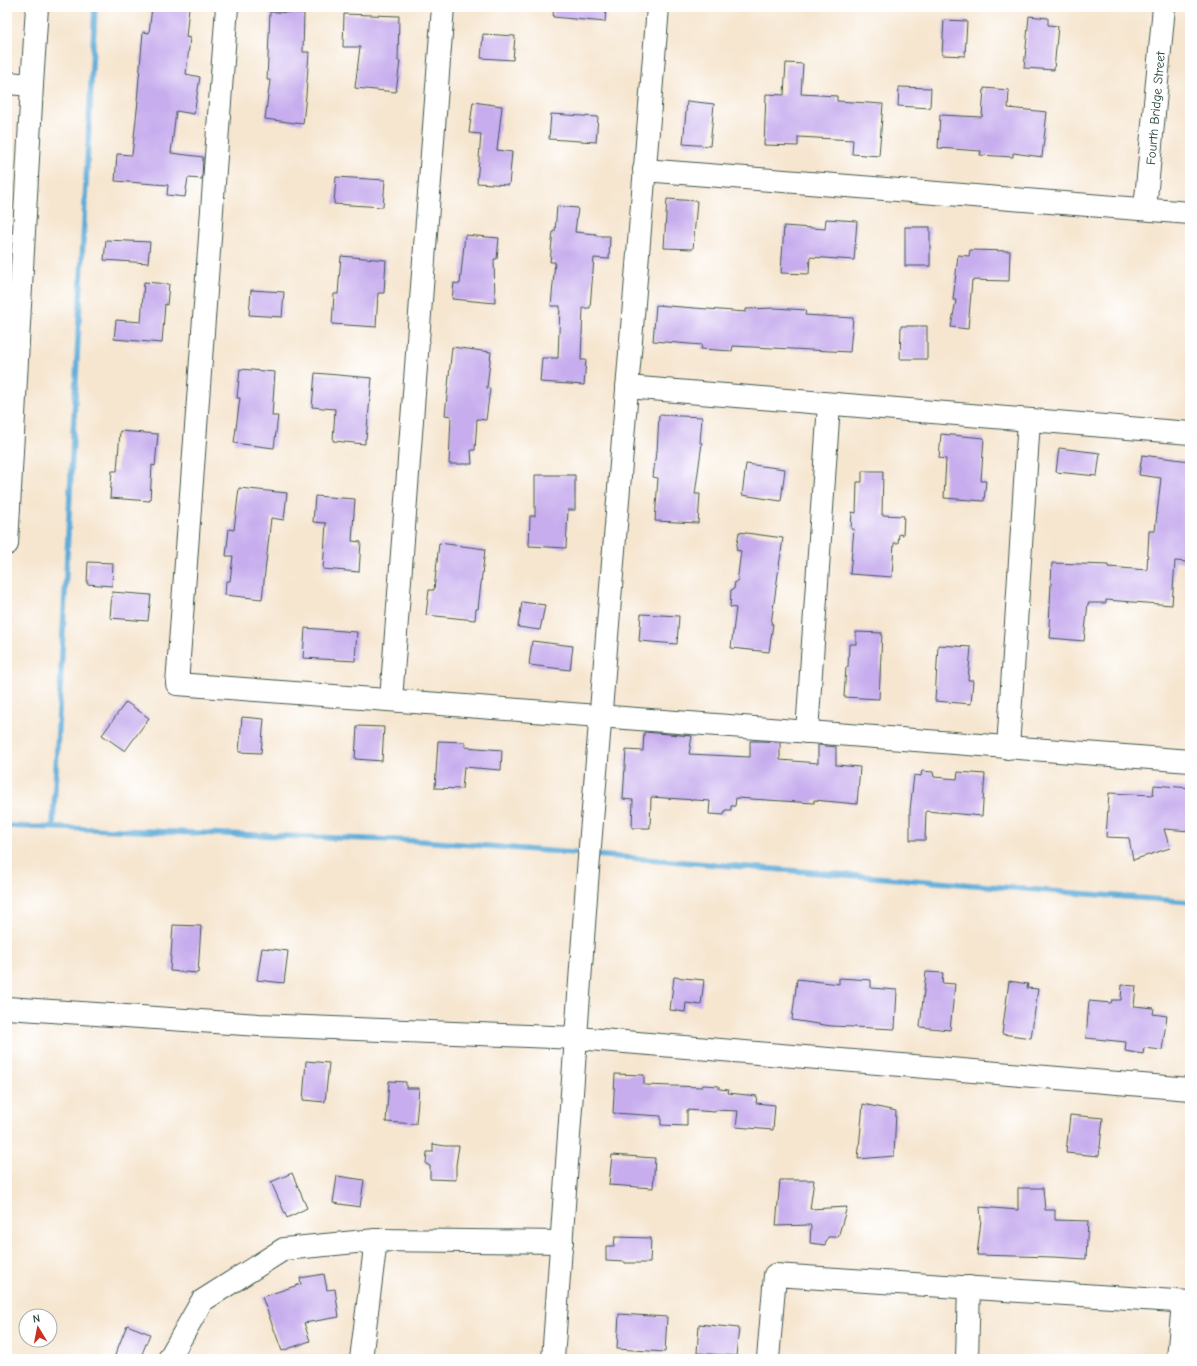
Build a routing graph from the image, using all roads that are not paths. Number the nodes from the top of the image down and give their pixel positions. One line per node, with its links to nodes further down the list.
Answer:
1 (37, 7): 7 (street)
2 (227, 7): 16 (street)
3 (443, 7): 16 (street)
4 (658, 7): 8 (street)
5 (1164, 7): 9 (street, Fourth Bridge Street)
6 (7, 83): 7 (street)
7 (32, 86): 15 (street)
8 (644, 170): 9 (street); 11 (street)
9 (1145, 209): 10 (street)
10 (1190, 213)
11 (627, 388): 12 (street); 17 (street)
12 (829, 404): 13 (street); 18 (street)
13 (1029, 420): 14 (street); 19 (street)
14 (1190, 433)
15 (7, 544)
16 (391, 700): 17 (street)
17 (601, 716): 18 (street); 22 (street)
18 (807, 732): 19 (street)
19 (1008, 748): 20 (street)
20 (1190, 761)
21 (7, 1008): 22 (street)
22 (577, 1038): 23 (street); 25 (street)
23 (1190, 1090)
24 (376, 1240): 25 (street); 28 (street); 29 (street)
25 (562, 1242): 30 (street)
26 (969, 1287): 27 (street); 31 (street); 32 (street)
27 (1186, 1302): 33 (street)
28 (169, 1359)
29 (361, 1359)
30 (553, 1359)
31 (768, 1359)
32 (967, 1359)
33 (1178, 1359)

